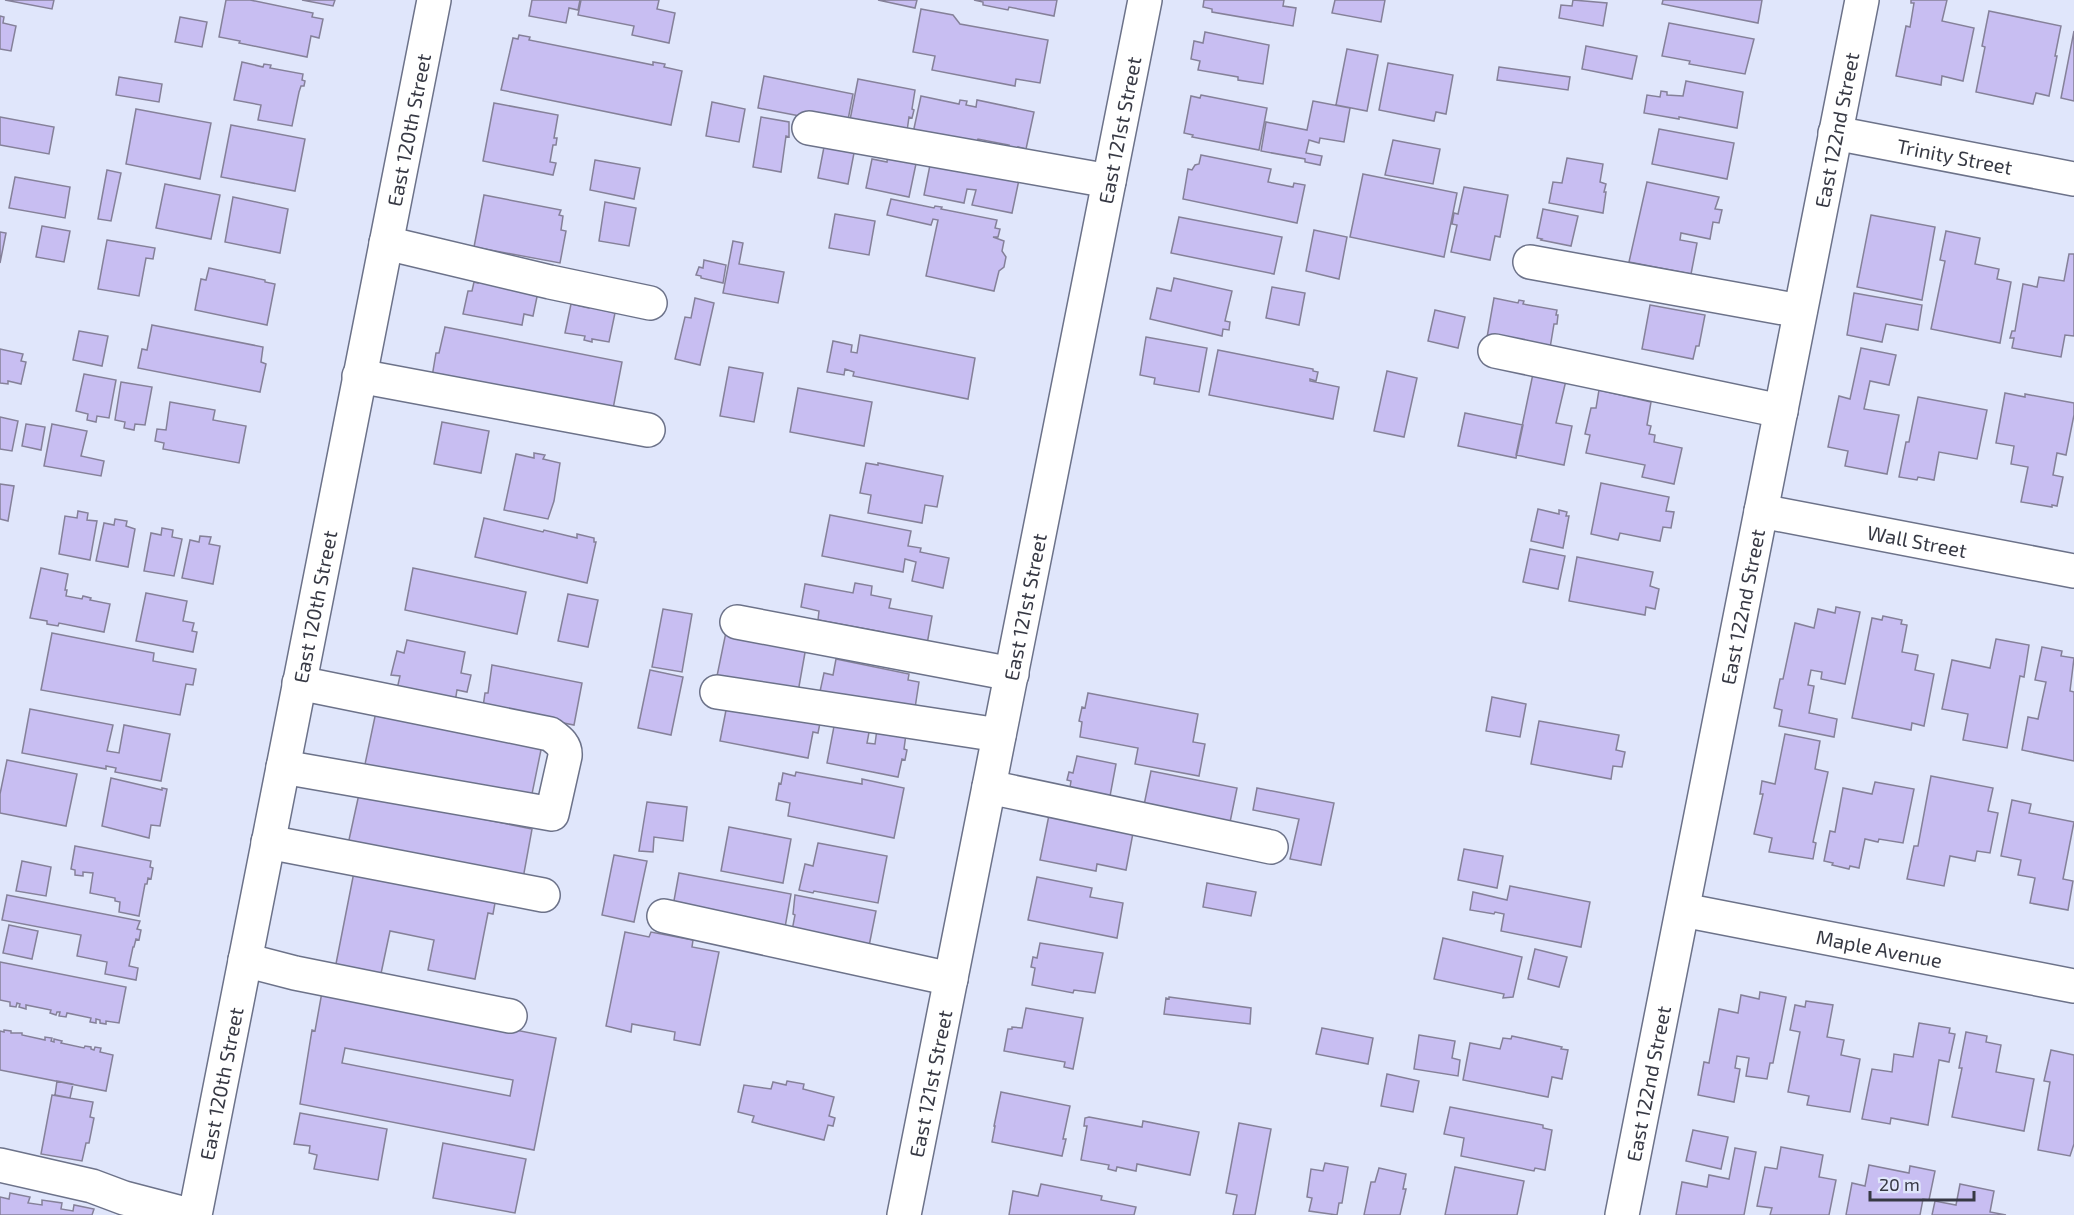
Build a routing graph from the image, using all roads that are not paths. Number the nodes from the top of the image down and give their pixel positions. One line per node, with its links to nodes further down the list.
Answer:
1 (434, 0): 8 (street, East 120th Street)
2 (1145, 0): 7 (street, East 121st Street)
3 (1862, 0): 5 (street, East 122nd Street)
4 (809, 128): 7 (street)
5 (1836, 133): 6 (street, Trinity Street); 11 (street, East 122nd Street)
6 (2074, 180)
7 (1109, 181): 19 (street, East 121st Street)
8 (386, 243): 10 (street); 13 (street, East 120th Street)
9 (1530, 262): 11 (street)
10 (650, 303)
11 (1800, 310): 14 (street, East 122nd Street)
12 (1495, 351): 14 (street)
13 (360, 376): 15 (street); 20 (street, East 120th Street)
14 (1781, 411): 16 (street, East 122nd Street)
15 (648, 430)
16 (1761, 511): 17 (street, Wall Street); 28 (street, East 122nd Street)
17 (2074, 572)
18 (737, 622): 19 (street)
19 (1012, 674): 22 (street, East 121st Street)
20 (299, 683): 23 (street, East 120th Street); 23 (street)
21 (717, 692): 22 (street)
22 (999, 735): 24 (street, East 121st Street)
23 (283, 767): 25 (street, East 120th Street)
24 (989, 787): 26 (street); 31 (street, East 121st Street)
25 (268, 842): 27 (street); 30 (street, East 120th Street)
26 (1271, 847)
27 (543, 895)
28 (1683, 910): 32 (street, Maple Avenue); 38 (street, East 122nd Street)
29 (664, 916): 31 (street)
30 (245, 960): 33 (street); 36 (street, East 120th Street)
31 (951, 979): 37 (street, East 121st Street)
32 (2074, 986)
33 (510, 1016)
34 (0, 1165): 35 (street)
35 (189, 1215)
36 (195, 1215)
37 (904, 1215)
38 (1623, 1215)

